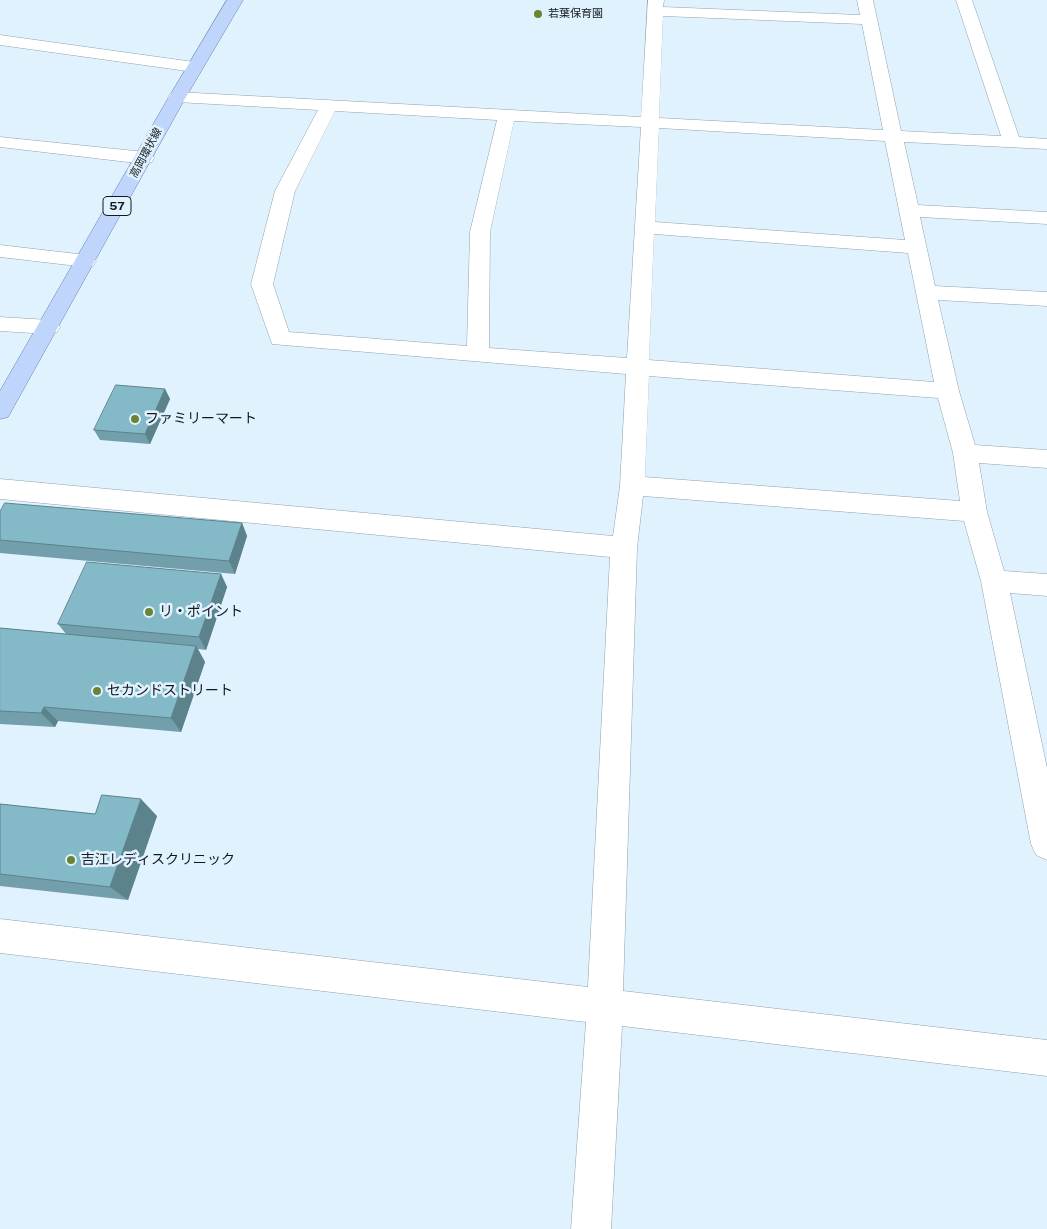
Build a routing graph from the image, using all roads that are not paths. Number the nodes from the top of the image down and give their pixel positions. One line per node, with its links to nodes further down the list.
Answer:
1 (235, 0): 6 (main road, 高岡環状線 / 57)
2 (964, 0): 13 (street)
3 (656, 5): 4 (street); 10 (street)
4 (867, 10): 11 (street)
5 (0, 40): 6 (street)
6 (194, 67): 7 (main road, 高岡環状線 / 57)
7 (177, 97): 8 (street); 15 (main road, 高岡環状線 / 57)
8 (329, 105): 9 (street); 26 (street)
9 (507, 114): 10 (street); 26 (street)
10 (650, 122): 11 (street); 18 (street)
11 (894, 136): 13 (street); 16 (street)
12 (0, 142): 15 (street)
13 (1012, 142): 14 (street)
14 (1047, 144)
15 (144, 158): 21 (main road, 高岡環状線 / 57)
16 (908, 210): 17 (street); 19 (street)
17 (1047, 218)
18 (645, 228): 19 (street); 27 (street)
19 (917, 247): 22 (street)
20 (0, 251): 21 (street)
21 (86, 261): 25 (main road, 高岡環状線 / 57)
22 (926, 292): 23 (street); 28 (street)
23 (1047, 299)
24 (0, 324): 25 (street)
25 (49, 327): 29 (main road, 高岡環状線 / 57)
26 (478, 354): 27 (street)
27 (637, 367): 28 (street); 32 (street)
28 (947, 391): 30 (street)
29 (0, 411)
30 (965, 453): 31 (street); 34 (street)
31 (1047, 459)
32 (632, 486): 34 (street); 35 (street)
33 (0, 489): 35 (street)
34 (974, 512): 36 (street)
35 (624, 548): 41 (street)
36 (994, 581): 37 (street); 38 (street)
37 (1047, 585)
38 (1036, 740): 39 (street)
39 (1047, 844)
40 (0, 936): 41 (street)
41 (605, 1006): 42 (street); 43 (street)
42 (1047, 1058)
43 (591, 1229)

